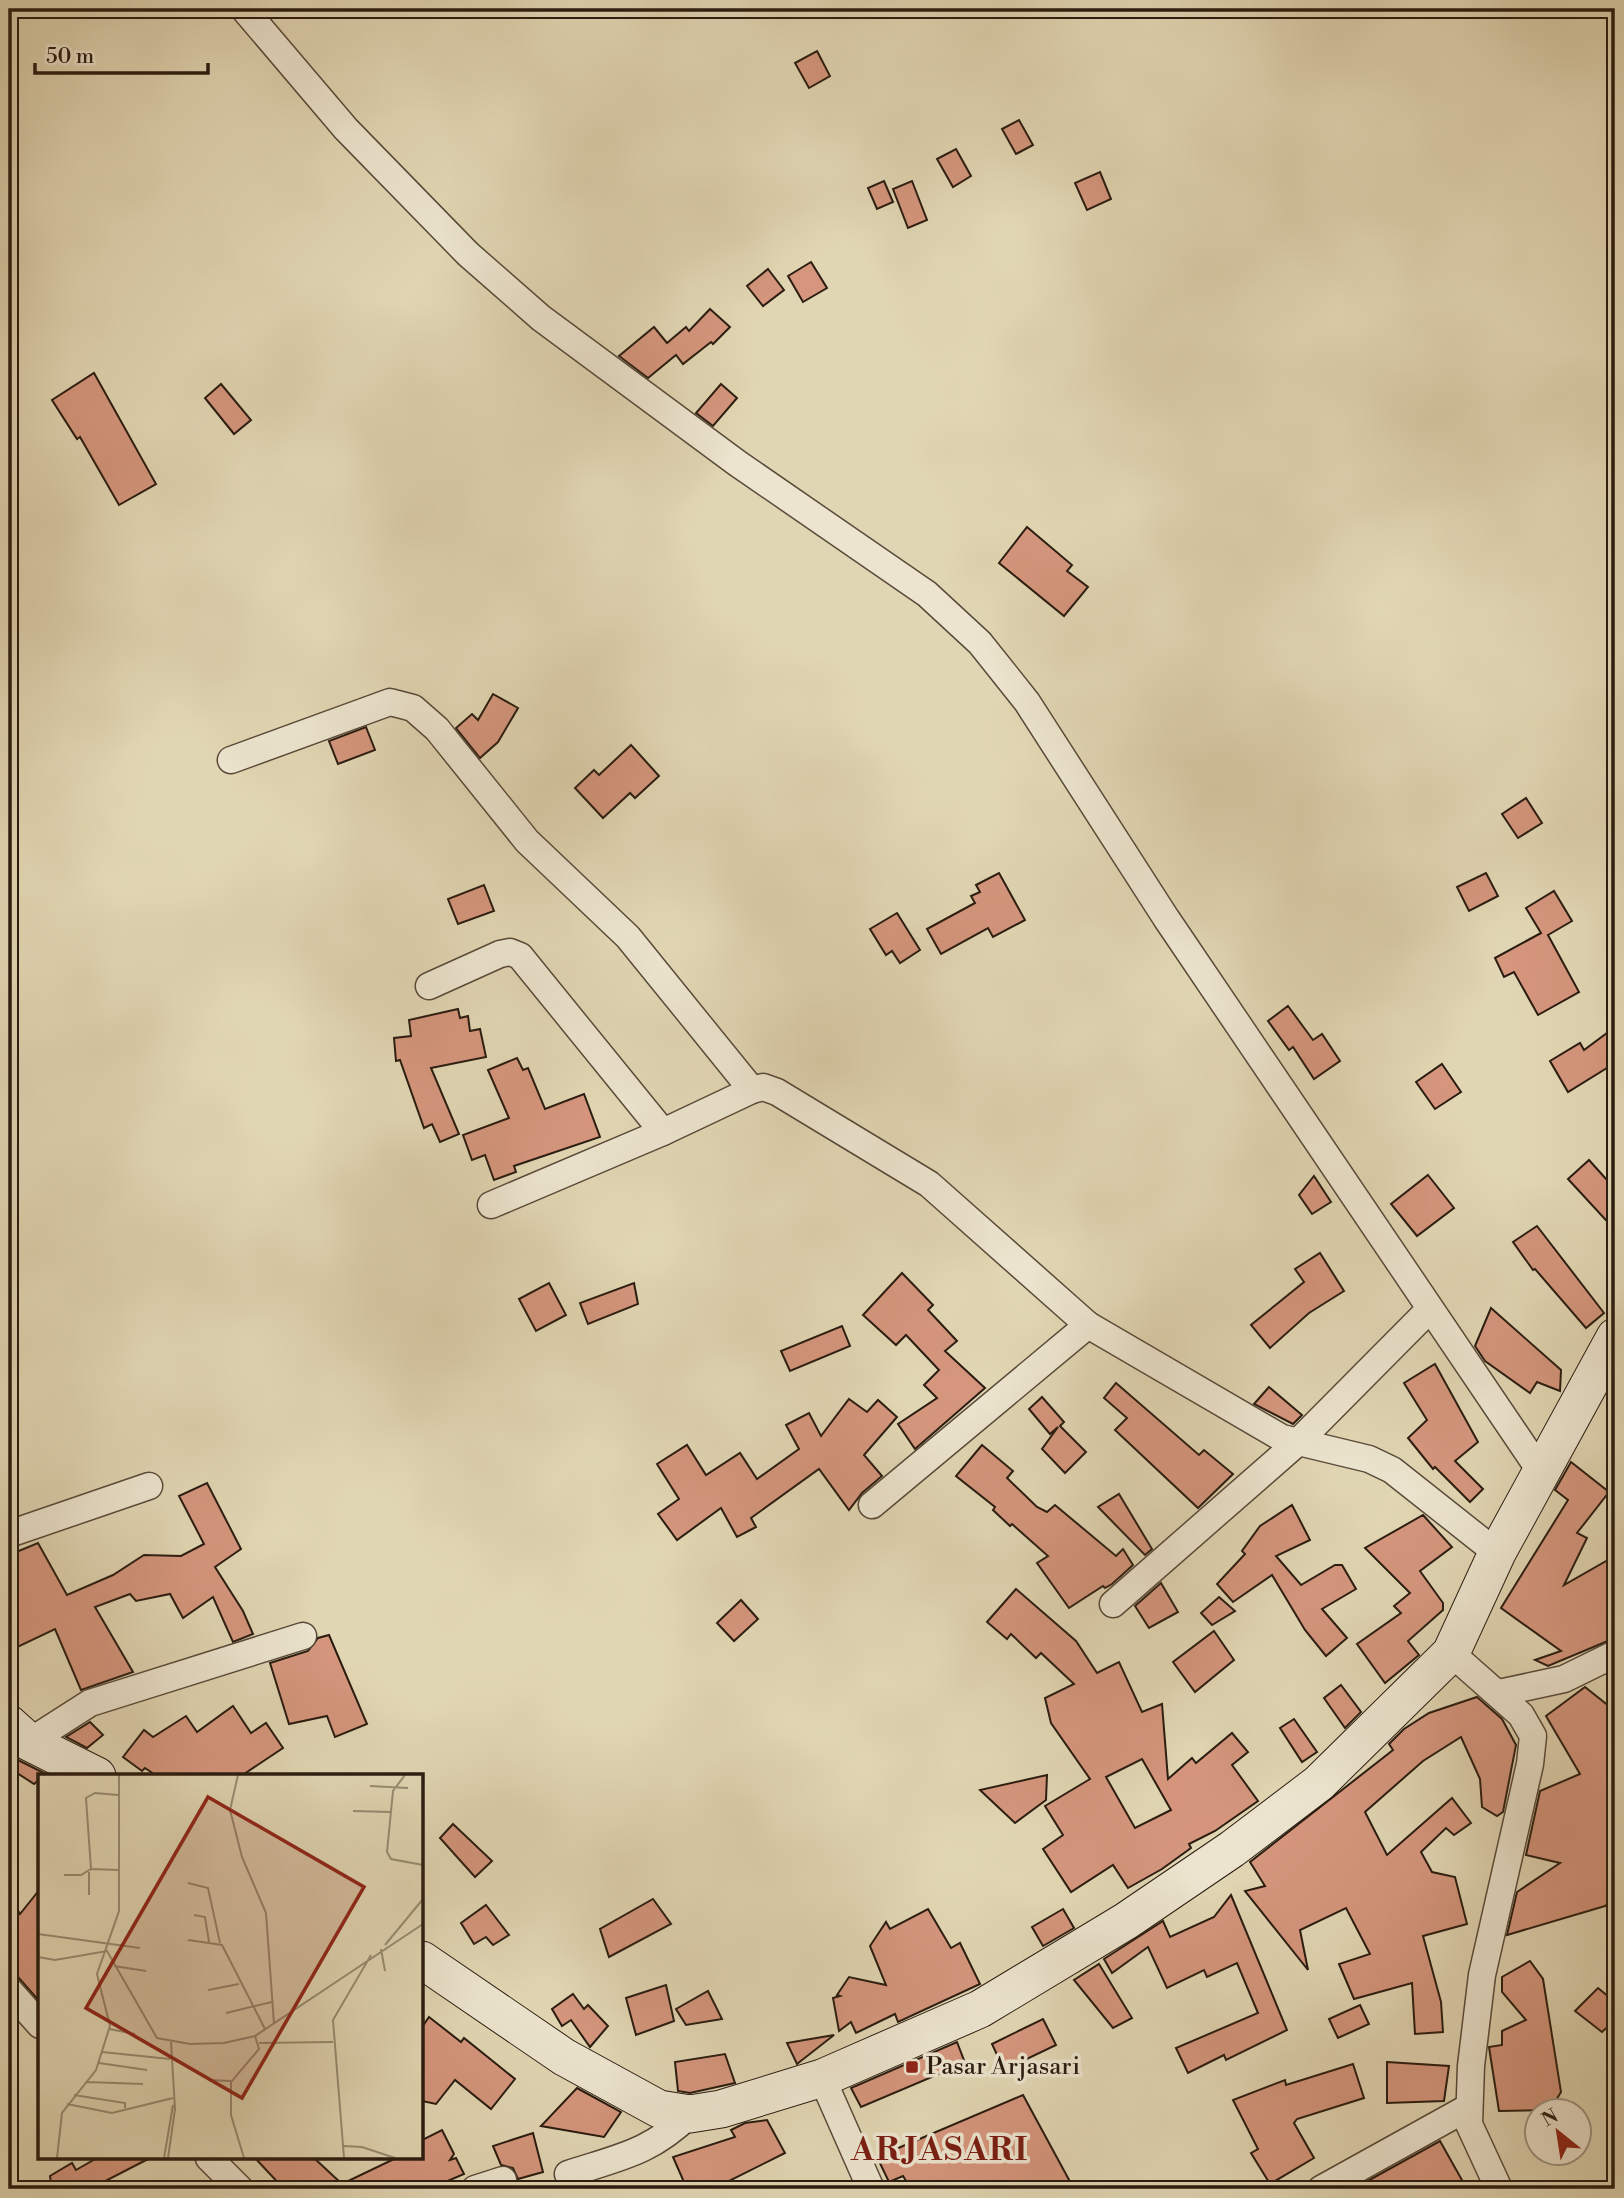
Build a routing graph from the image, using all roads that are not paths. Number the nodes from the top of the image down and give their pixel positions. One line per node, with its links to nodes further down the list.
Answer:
1 (244, 9): 7 (street)
2 (231, 760): 4 (street)
3 (429, 986): 5 (street)
4 (752, 1090): 5 (street); 8 (street)
5 (663, 1132): 6 (street)
6 (491, 1205)
7 (1429, 1310): 10 (street); 11 (street)
8 (1088, 1325): 10 (street); 13 (street)
9 (1615, 1337): 11 (street)
10 (1297, 1443): 15 (street); 16 (street)
11 (1541, 1472): 15 (street)
12 (149, 1486): 14 (street)
13 (872, 1505)
14 (9, 1534)
15 (1497, 1553): 18 (street)
16 (1113, 1604)
17 (303, 1636): 21 (street)
18 (1451, 1653): 20 (street); 26 (street)
19 (1615, 1654): 20 (street)
20 (1499, 1693): 27 (street)
21 (19, 1733): 22 (street)
22 (93, 1774)
23 (424, 1962): 28 (street)
24 (9, 1990): 25 (street)
25 (38, 2023)
26 (822, 2078): 28 (street); 34 (street)
27 (1469, 2107): 35 (street); 36 (street)
28 (690, 2114): 30 (street)
29 (211, 2160): 32 (street)
30 (568, 2174)
31 (503, 2180): 33 (street)
32 (240, 2189)
33 (475, 2189)
34 (871, 2189)
35 (1321, 2189)
36 (1499, 2189)

